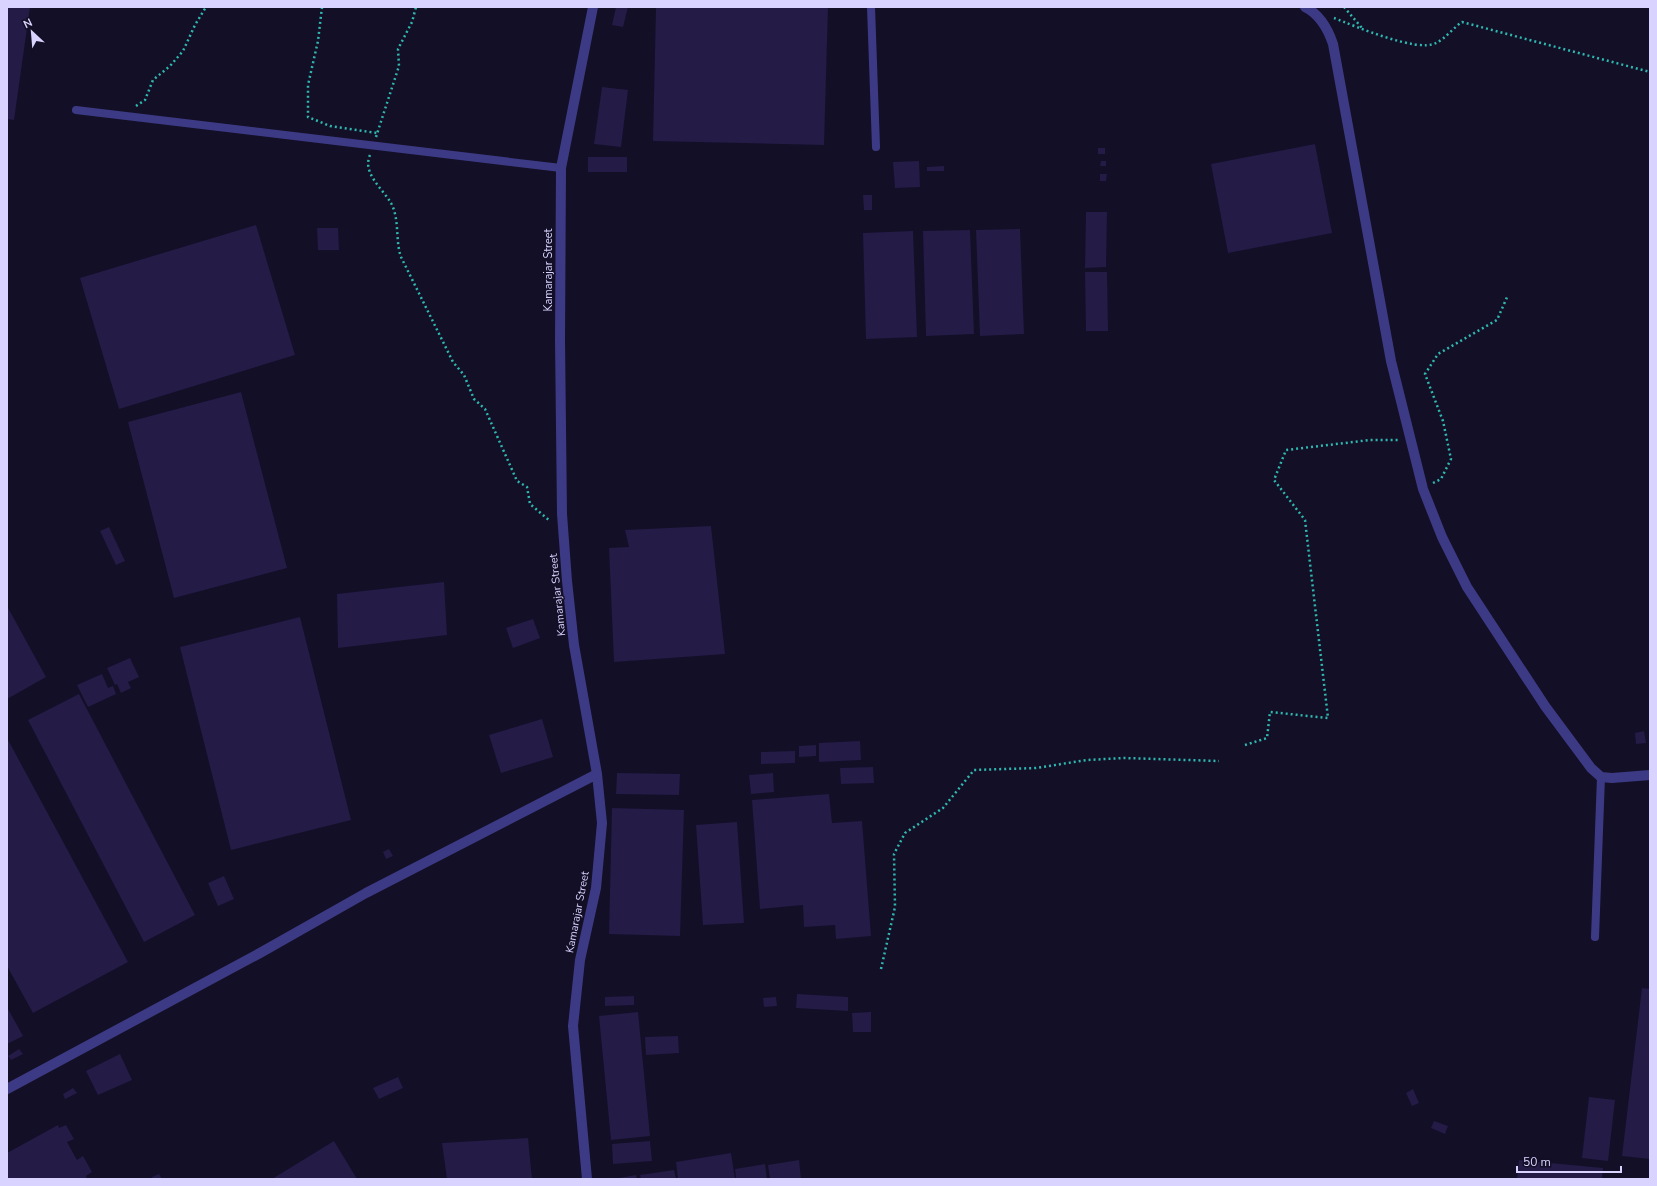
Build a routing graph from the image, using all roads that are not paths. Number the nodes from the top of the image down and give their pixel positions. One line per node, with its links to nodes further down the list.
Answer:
1 (594, 7): 6 (street, Kamarajar Street)
2 (870, 7): 5 (lane)
3 (1309, 9): 9 (street)
4 (76, 110): 6 (lane)
5 (876, 147)
6 (561, 168): 7 (street, Kamarajar Street)
7 (597, 774): 11 (street); 12 (street, Kamarajar Street)
8 (1650, 775): 9 (street)
9 (1601, 777): 10 (lane)
10 (1595, 937)
11 (7, 1089)
12 (587, 1179)

